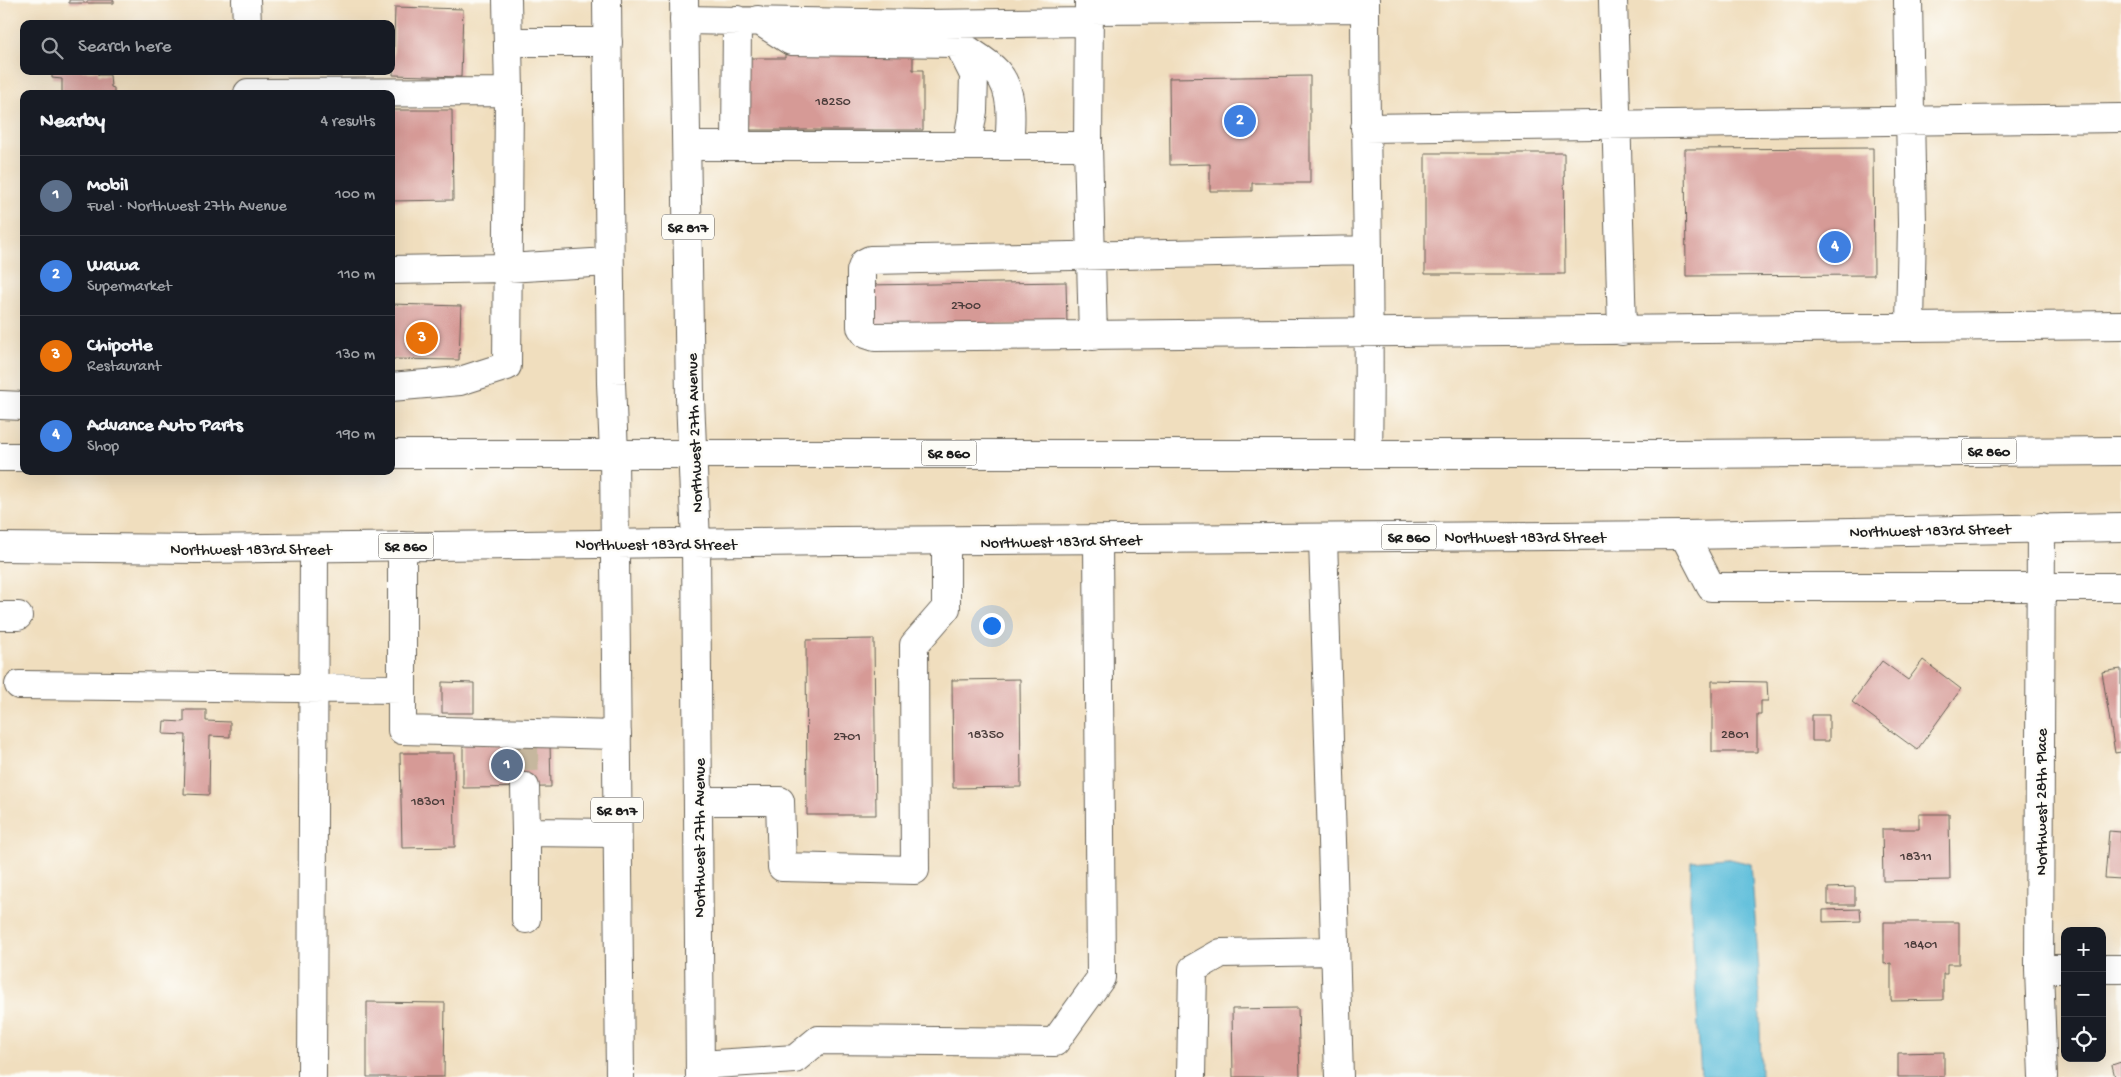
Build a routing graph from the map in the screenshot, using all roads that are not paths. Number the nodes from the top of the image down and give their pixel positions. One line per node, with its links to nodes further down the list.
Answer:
1 (246, 0): 9 (main road)
2 (507, 0): 11 (main road)
3 (607, 0): 12 (main road, SR 817)
4 (1613, 0): 20 (main road)
5 (1908, 0): 19 (main road)
6 (1365, 4): 8 (main road); 21 (main road)
7 (684, 10): 10 (main road); 22 (main road, Northwest 27th Avenue / SR 817)
8 (1089, 11): 10 (main road); 26 (main road)
9 (247, 20)
10 (747, 20): 13 (main road); 23 (main road)
11 (508, 42): 12 (main road); 16 (main road)
12 (608, 42): 29 (main road, SR 817)
13 (958, 43): 24 (main road); 25 (main road)
14 (248, 75): 15 (main road)
15 (248, 90)
16 (509, 92): 17 (main road); 30 (main road)
17 (395, 93)
18 (2121, 118): 19 (main road)
19 (1910, 119): 20 (main road); 33 (main road)
20 (1616, 124): 21 (main road); 34 (main road)
21 (1365, 128): 27 (main road)
22 (687, 146): 23 (main road); 42 (main road, Northwest 27th Avenue / SR 817)
23 (736, 146): 24 (main road)
24 (967, 146): 25 (main road)
25 (1009, 146): 26 (main road)
26 (1088, 146): 28 (main road)
27 (1368, 250): 28 (main road); 35 (main road)
28 (1091, 256): 36 (main road); 36 (main road)
29 (609, 262): 30 (main road); 41 (main road, SR 817)
30 (507, 268): 31 (main road); 37 (main road)
31 (395, 270)
32 (2121, 324): 33 (main road)
33 (1910, 326): 34 (main road)
34 (1622, 331): 35 (main road)
35 (1370, 334): 36 (main road); 44 (main road)
36 (1093, 336)
37 (395, 387)
38 (0, 405): 39 (main road)
39 (20, 406)
40 (2121, 451): 44 (main road, SR 860)
41 (614, 453): 42 (main road, SR 860); 43 (main road, SR 860); 53 (main road, SR 817)
42 (693, 453): 44 (main road, SR 860); 54 (main road, Northwest 27th Avenue / SR 817)
43 (395, 454)
44 (1368, 454)
45 (0, 457): 46 (main road)
46 (20, 457)
47 (2041, 527): 48 (main road, Northwest 183rd Street / SR 860); 49 (main road, Northwest 183rd Street / SR 860); 59 (main road, Northwest 28th Place)
48 (2121, 527)
49 (1684, 535): 50 (main road, Northwest 183rd Street / SR 860); 59 (main road)
50 (1323, 538): 51 (main road, Northwest 183rd Street / SR 860); 69 (main road)
51 (1098, 540): 52 (main road, Northwest 183rd Street / SR 860); 73 (main road)
52 (946, 541): 54 (main road, Northwest 183rd Street / SR 860); 65 (main road)
53 (615, 543): 54 (main road, Northwest 183rd Street / SR 860); 55 (main road, Northwest 183rd Street / SR 860); 63 (main road, SR 817)
54 (696, 543): 65 (main road, Northwest 27th Avenue / SR 817)
55 (402, 546): 57 (main road, Northwest 183rd Street / SR 860); 62 (main road)
56 (0, 548): 57 (main road, Northwest 183rd Street / SR 860)
57 (314, 548): 61 (main road)
58 (2121, 587): 59 (main road)
59 (2041, 588): 72 (main road, Northwest 28th Place)
60 (19, 685): 61 (main road)
61 (314, 688): 62 (main road); 74 (main road)
62 (402, 689): 63 (main road)
63 (617, 735): 67 (main road, SR 817)
64 (525, 787): 66 (main road)
65 (698, 801): 73 (main road, Northwest 27th Avenue / SR 817)
66 (526, 832): 67 (main road); 68 (main road)
67 (617, 833): 75 (main road, SR 817)
68 (526, 919)
69 (1335, 952): 76 (main road); 77 (main road)
70 (2106, 969): 71 (main road)
71 (2121, 969)
72 (2052, 970): 78 (main road, Northwest 28th Place)
73 (700, 1071)
74 (312, 1077)
75 (620, 1077)
76 (1191, 1077)
77 (1338, 1077)
78 (2043, 1077)

